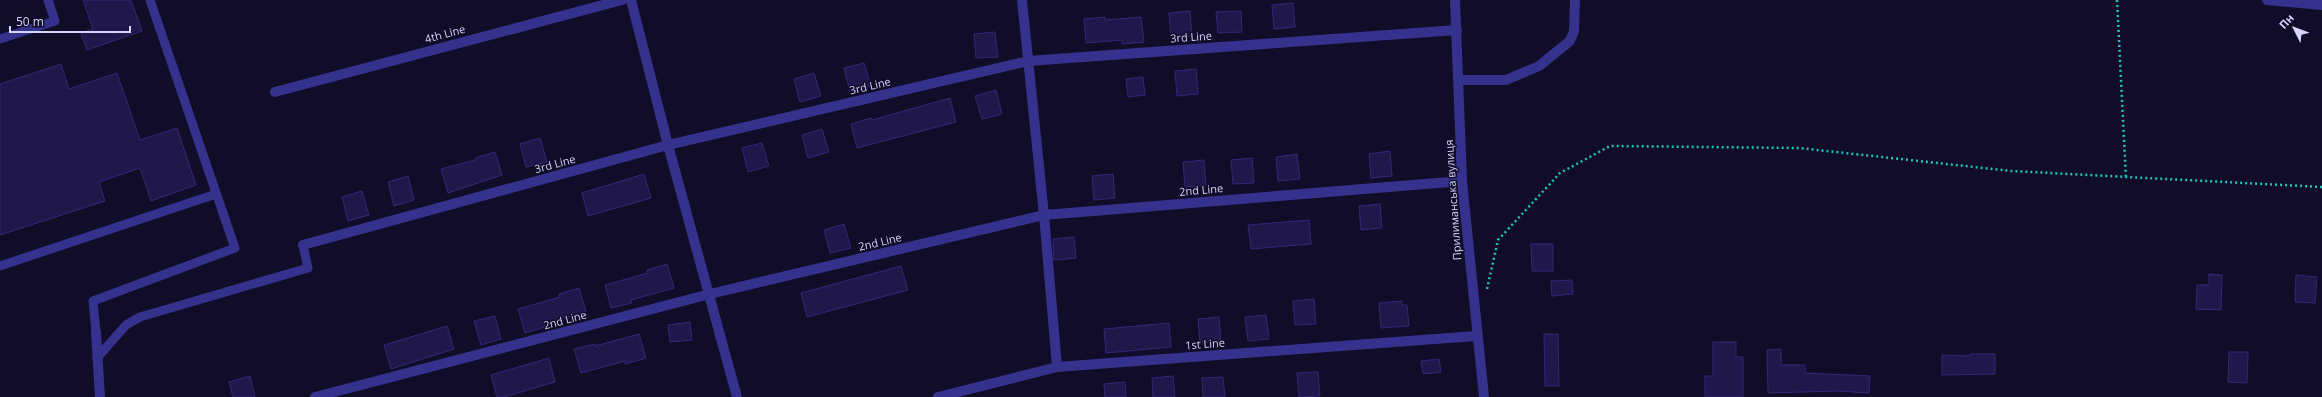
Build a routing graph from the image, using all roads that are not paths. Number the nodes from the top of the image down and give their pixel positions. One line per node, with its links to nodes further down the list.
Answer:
1 (48, 0): 11 (lane)
2 (150, 0): 17 (lane)
3 (622, 0): 14 (street, 4th Line)
4 (632, 0): 15 (street)
5 (1022, 0): 12 (street)
6 (1455, 0): 10 (street, Прилиманська вулиця)
7 (1575, 0): 13 (street)
8 (2267, 0): 9 (street)
9 (2322, 5)
10 (1457, 30): 12 (street, 3rd Line); 13 (street, Прилиманська вулиця)
11 (0, 40)
12 (1028, 61): 15 (street, 3rd Line); 18 (street)
13 (1458, 80): 16 (street, Прилиманська вулиця)
14 (275, 92)
15 (668, 145): 19 (street, 3rd Line); 21 (street)
16 (1462, 181): 18 (street, 2nd Line); 23 (street, Прилиманська вулиця)
17 (216, 194): 20 (lane); 22 (lane)
18 (1044, 215): 21 (street, 2nd Line); 25 (street)
19 (303, 245): 24 (lane)
20 (0, 266)
21 (710, 294): 27 (street, 2nd Line); 28 (street)
22 (96, 332): 24 (street)
23 (1476, 336): 25 (street, 1st Line); 30 (street, Прилиманська вулиця)
24 (97, 358): 26 (street)
25 (1057, 367): 29 (street, 1st Line)
26 (100, 397)
27 (315, 397)
28 (737, 397)
29 (938, 397)
30 (1484, 397)

